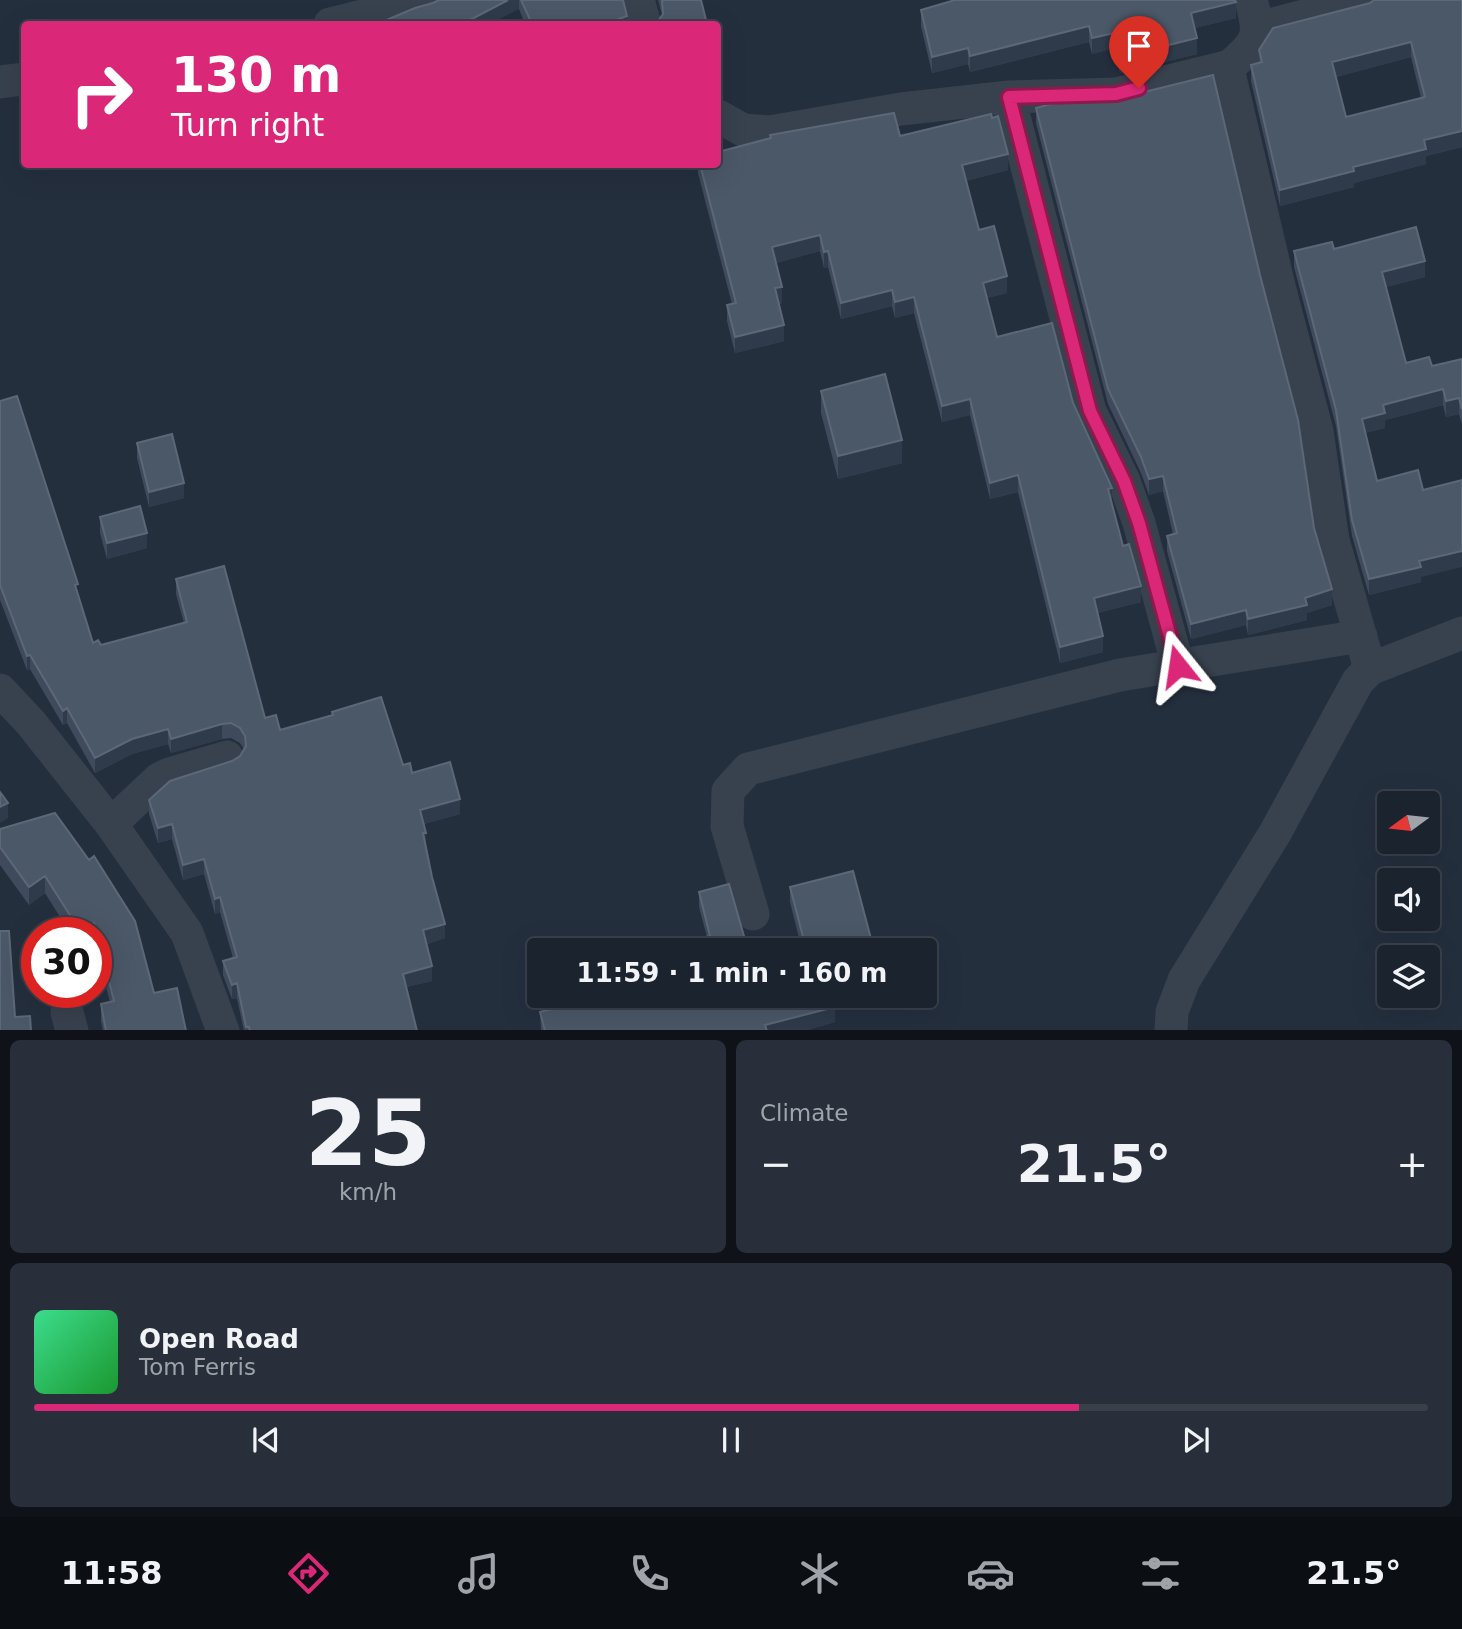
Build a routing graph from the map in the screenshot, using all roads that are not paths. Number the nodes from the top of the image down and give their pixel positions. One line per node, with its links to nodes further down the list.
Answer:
1 (428, 0): 5 (street)
2 (638, 0): 6 (street)
3 (1365, 0): 4 (street)
4 (1255, 14): 7 (street)
5 (342, 21)
6 (644, 21)
7 (1230, 66): 10 (street); 13 (street)
8 (21, 79): 9 (street)
9 (0, 82)
10 (1009, 97): 11 (street); 14 (street)
11 (721, 118)
12 (1462, 633): 15 (street)
13 (1361, 636): 14 (street); 15 (street)
14 (1178, 666): 19 (street)
15 (1370, 669): 21 (street)
16 (0, 690): 18 (street)
17 (227, 757): 18 (street)
18 (110, 824): 20 (street)
19 (753, 914)
20 (223, 1030)
21 (1171, 1030)

